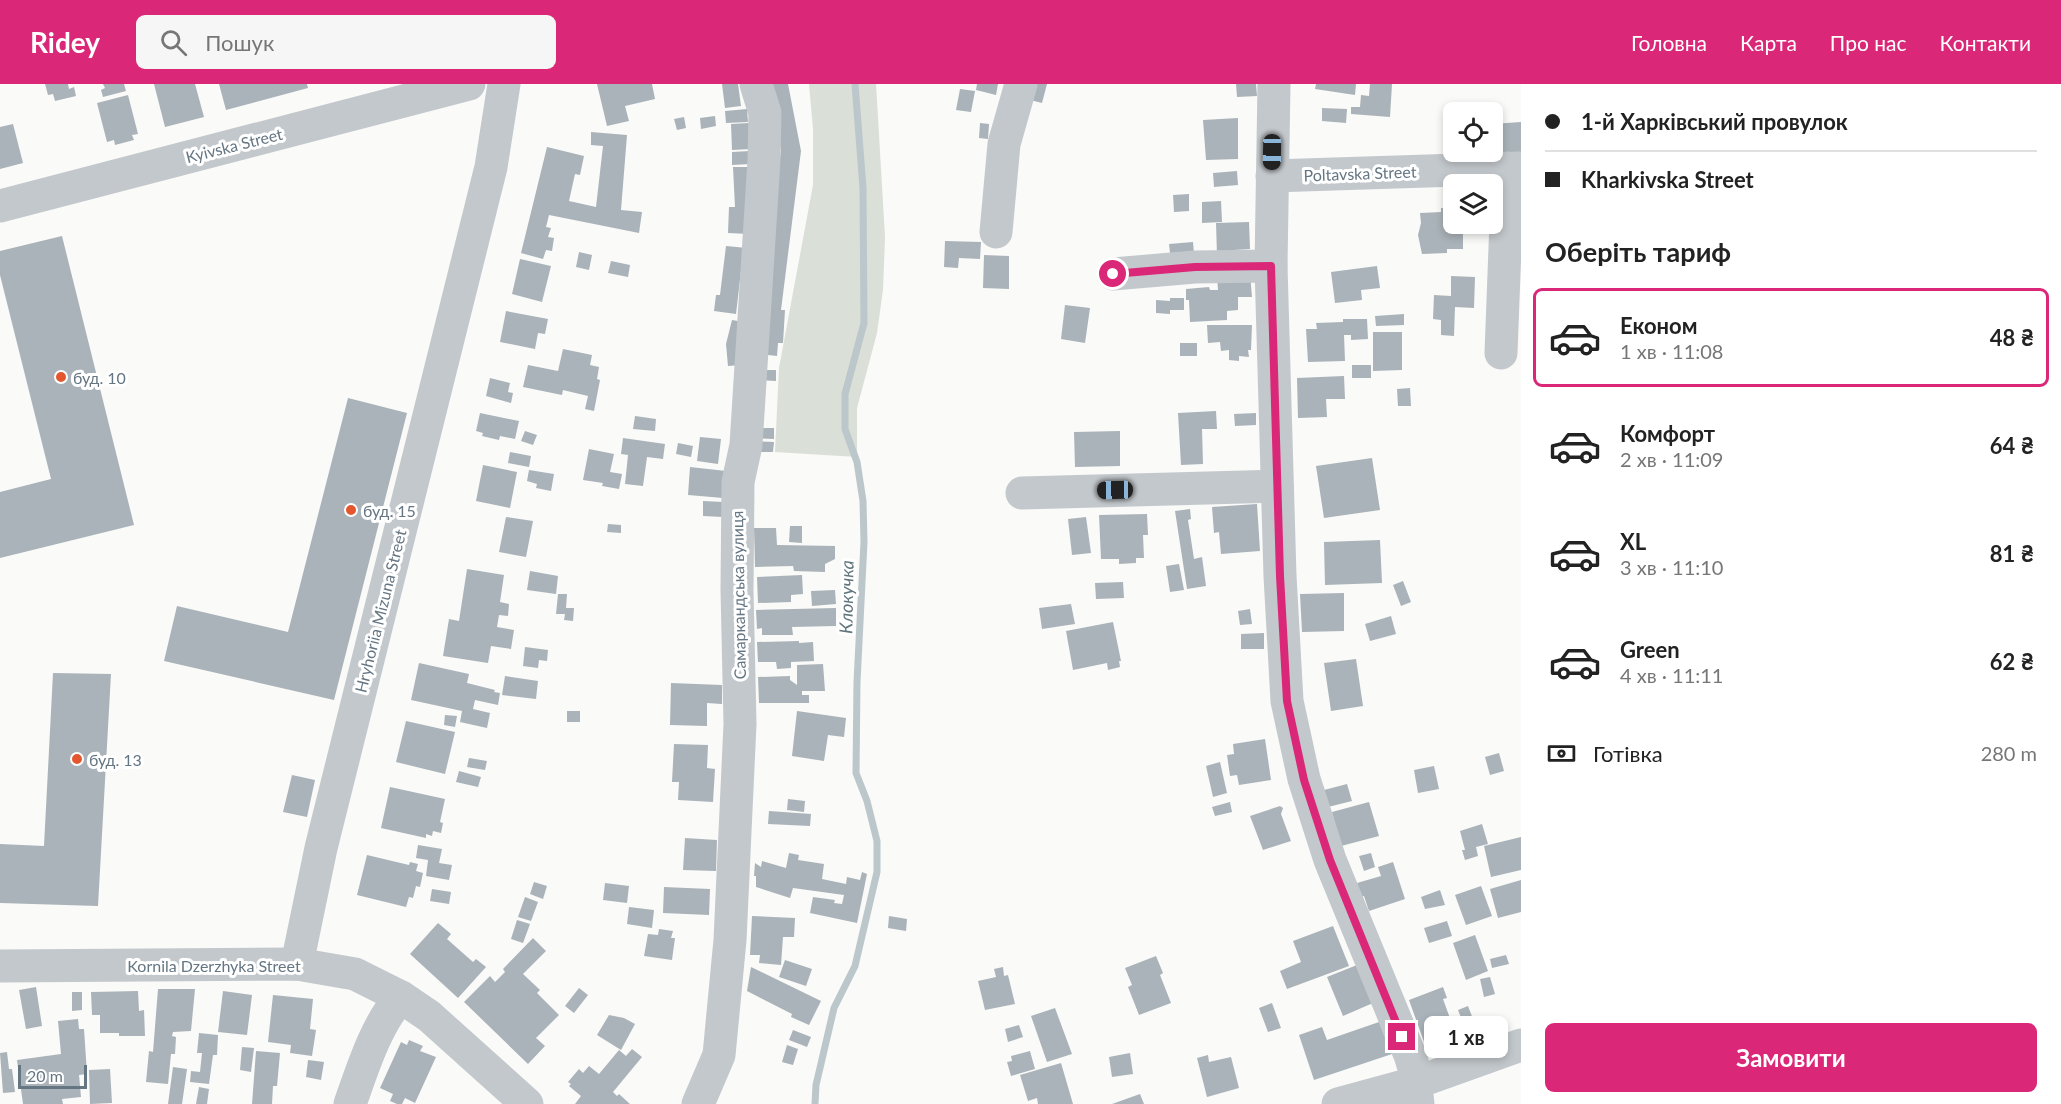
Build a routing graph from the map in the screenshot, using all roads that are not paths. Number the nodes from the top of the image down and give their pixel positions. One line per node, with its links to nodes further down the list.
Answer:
1 (469, 84): 8 (street, Kyivska Street)
2 (504, 84): 15 (street, Hryhoriia Mizuna Street)
3 (756, 84): 22 (street, Самаркандська вулиця)
4 (1021, 84): 9 (street)
5 (1274, 84): 7 (street)
6 (1515, 168): 7 (street, Poltavska Street); 12 (street)
7 (1272, 176): 10 (street)
8 (0, 206)
9 (996, 232)
10 (1271, 266): 11 (street); 13 (street)
11 (1113, 274)
12 (1501, 353)
13 (1277, 486): 14 (street); 19 (street)
14 (1022, 493)
15 (297, 964): 16 (street, Kornila Dzerzhyka Street); 17 (street, Kornila Dzerzhyka Street)
16 (0, 966)
17 (401, 997): 20 (street); 21 (street, Kornila Dzerzhyka Street)
18 (1521, 1045): 19 (street)
19 (1417, 1094): 23 (street)
20 (350, 1104)
21 (527, 1104)
22 (698, 1104)
23 (1338, 1104)

